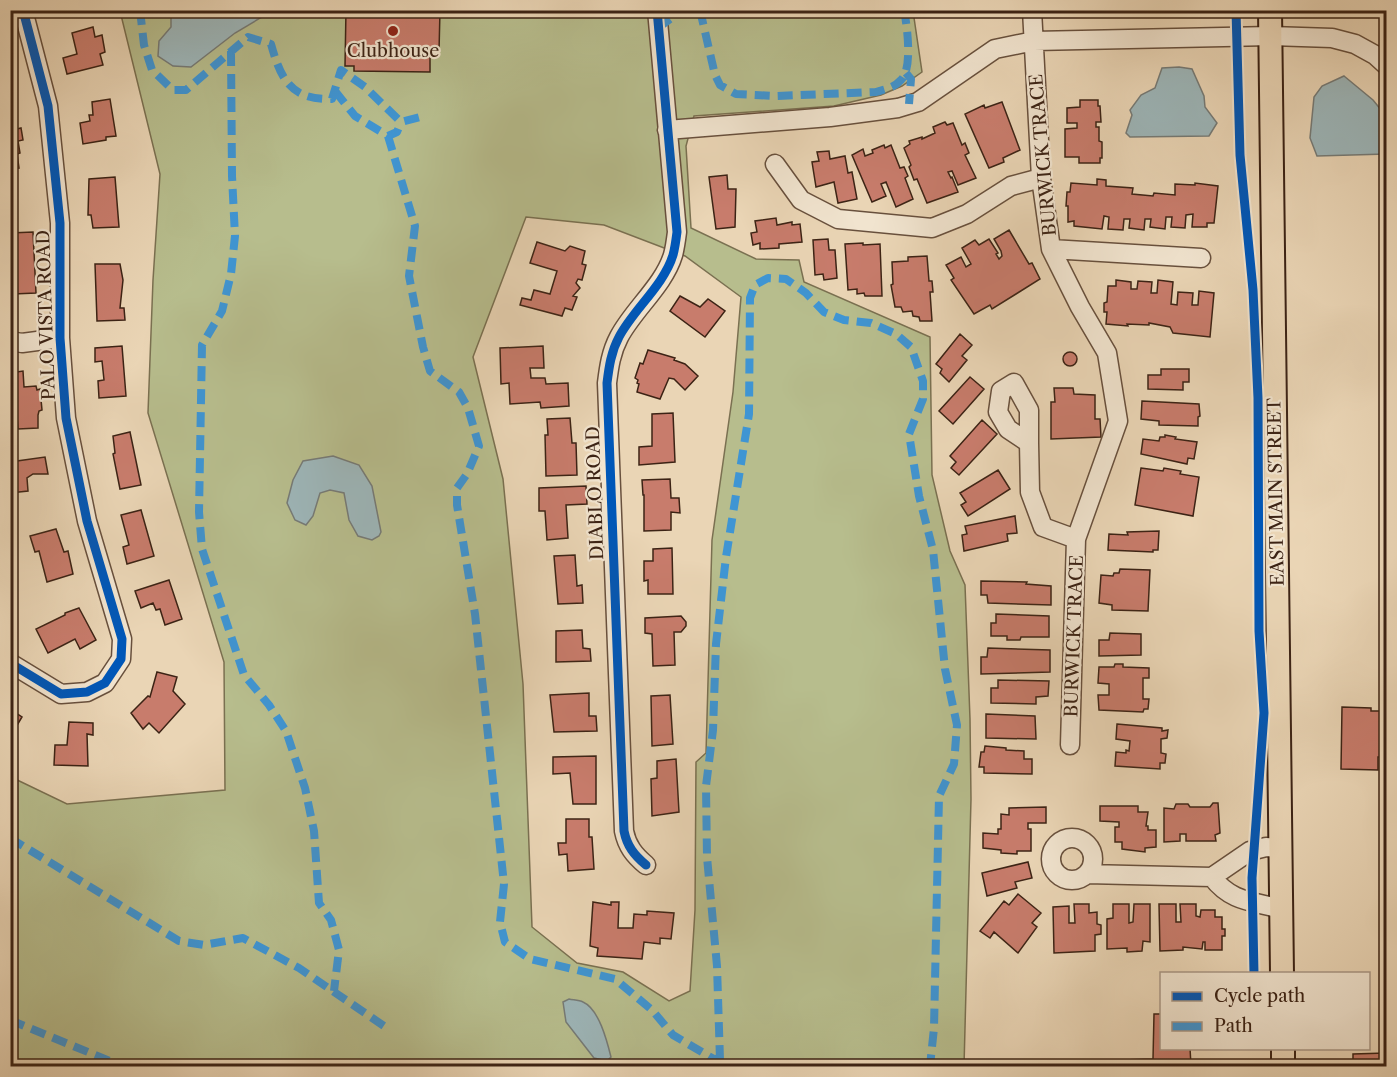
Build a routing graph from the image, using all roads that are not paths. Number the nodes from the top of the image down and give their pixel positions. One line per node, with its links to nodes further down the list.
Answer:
1 (23, 10): 13 (street, PALO VISTA ROAD)
2 (657, 10): 8 (street, DIABLO ROAD)
3 (1032, 10): 6 (street, BURWICK TRACE)
4 (1270, 10): 5 (main road, EAST MAIN STREET)
5 (1271, 36): 6 (street); 7 (street); 19 (main road, EAST MAIN STREET)
6 (1034, 41): 8 (street); 10 (street, BURWICK TRACE)
7 (1386, 65)
8 (667, 130): 20 (street, DIABLO ROAD)
9 (776, 164): 10 (street)
10 (1041, 178): 11 (street, BURWICK TRACE)
11 (1051, 249): 12 (street); 16 (street, BURWICK TRACE)
12 (1201, 258)
13 (60, 338): 14 (street); 17 (street, PALO VISTA ROAD)
14 (10, 341)
15 (1029, 443): 16 (street)
16 (1076, 539): 18 (street, BURWICK TRACE)
17 (10, 663)
18 (1070, 745)
19 (1280, 848): 22 (street); 23 (main road, EAST MAIN STREET)
20 (646, 865)
21 (1087, 874): 22 (street)
22 (1212, 877): 23 (street)
23 (1281, 909): 24 (main road, EAST MAIN STREET)
24 (1282, 972)
25 (1283, 1050): 26 (main road)
26 (1283, 1066)

